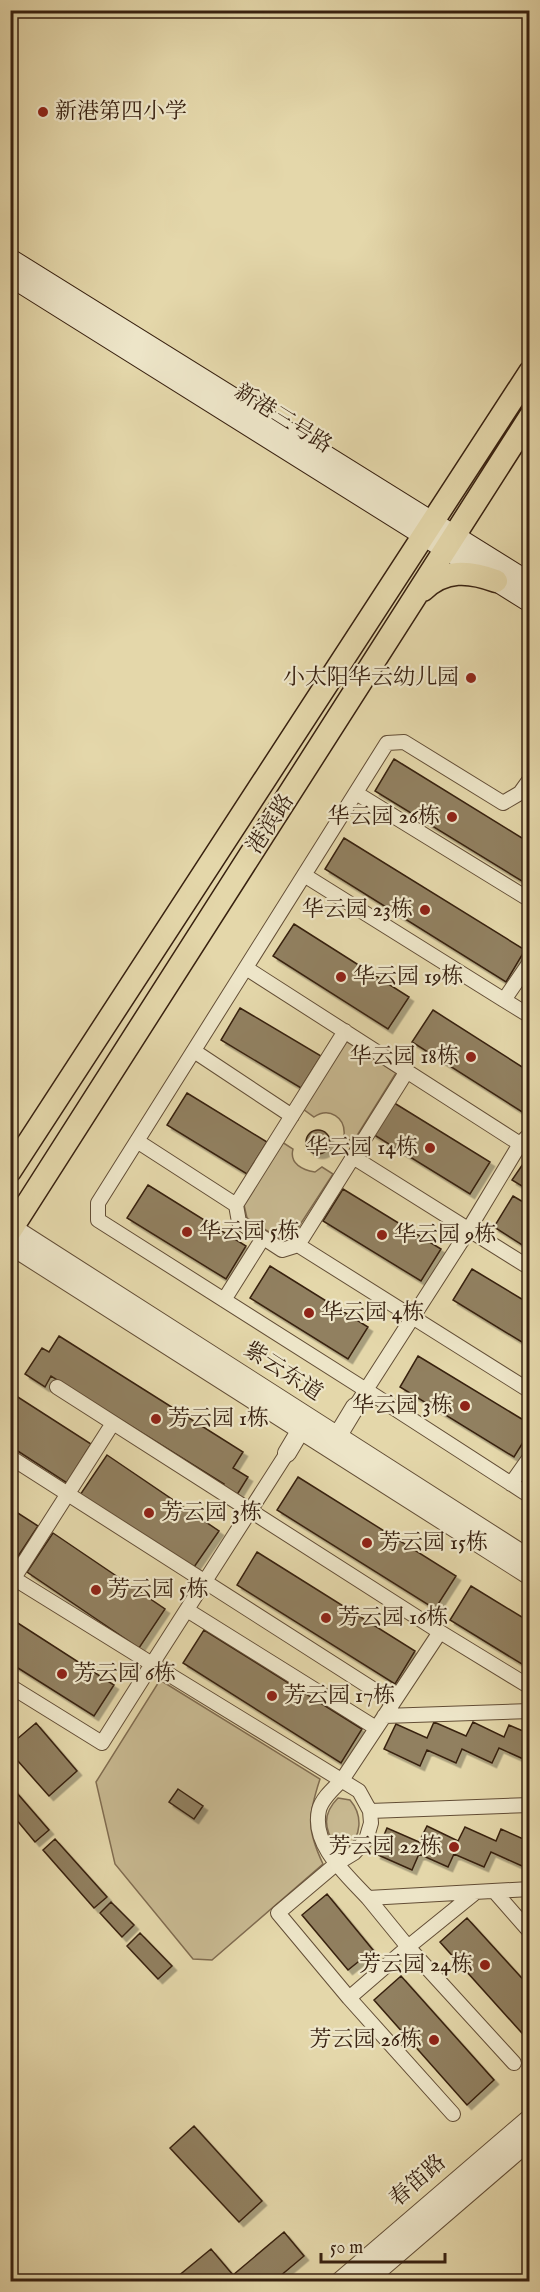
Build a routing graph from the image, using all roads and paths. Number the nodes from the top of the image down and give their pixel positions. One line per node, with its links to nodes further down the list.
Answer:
1 (10, 259): 5 (main road, 新港三号路)
2 (10, 276): 5 (main road, 新港三号路)
3 (530, 372): 5 (main road, 港滨路)
4 (530, 417): 6 (main road, 港滨路)
5 (427, 528): 6 (main road, 新港三号路); 8 (main road, 港滨路)
6 (451, 543): 7 (main road, 新港三号路); 8 (main road); 10 (main road, 港滨路)
7 (500, 574): 9 (main road, 新港三号路); 10 (main road); 11 (main road, 新港三号路)
8 (393, 581): 27 (main road, 港滨路)
9 (530, 583)
10 (417, 595): 30 (main road, 港滨路)
11 (530, 602)
12 (530, 779): 13 (street)
13 (356, 793): 14 (street); 15 (street)
14 (304, 875): 17 (street); 18 (street)
15 (530, 900)
16 (530, 962): 18 (street)
17 (246, 968): 20 (street); 21 (street)
18 (504, 1000): 19 (street)
19 (530, 1016)
20 (345, 1032): 22 (street); 23 (street)
21 (194, 1051): 23 (street); 25 (street)
22 (407, 1071): 24 (street); 26 (street)
23 (292, 1116): 28 (street)
24 (525, 1139): 29 (street)
25 (137, 1141): 28 (street); 34 (street)
26 (353, 1157): 29 (street); 32 (street)
27 (10, 1171)
28 (236, 1205): 31 (street)
29 (468, 1230): 33 (street); 35 (street)
30 (11, 1232): 41 (street, 紫云东道)
31 (263, 1238): 32 (street); 34 (street)
32 (298, 1245): 35 (street)
33 (530, 1268)
34 (224, 1300): 37 (street)
35 (413, 1316): 37 (street); 38 (street)
36 (57, 1387): 40 (street)
37 (366, 1390): 39 (street); 46 (street)
38 (530, 1391)
39 (355, 1407): 42 (street)
40 (113, 1422): 47 (street); 49 (street)
41 (305, 1423): 42 (street, 紫云东道); 43 (street)
42 (334, 1442): 50 (street, 紫云东道); 51 (street, 紫云东道)
43 (287, 1453): 49 (street)
44 (530, 1456): 46 (street)
45 (10, 1457): 47 (street)
46 (511, 1484): 48 (street)
47 (68, 1494): 52 (street); 53 (street)
48 (530, 1496)
49 (251, 1510): 53 (street); 55 (street)
50 (530, 1559)
51 (530, 1576)
52 (12, 1577): 56 (street)
53 (204, 1582): 54 (street); 59 (street)
54 (187, 1610): 56 (street); 62 (street)
55 (440, 1632): 58 (street); 59 (street)
56 (152, 1664): 57 (street); 63 (street)
57 (10, 1686)
58 (530, 1687)
59 (393, 1702): 61 (street)
60 (530, 1711): 61 (street)
61 (384, 1716): 62 (street)
62 (376, 1728): 63 (street)
63 (342, 1780): 65 (street); 66 (street)
64 (530, 1804): 65 (street)
65 (370, 1811): 66 (street)
66 (336, 1864): 70 (street); 73 (street)
67 (530, 1889): 68 (street)
68 (494, 1891): 69 (street); 71 (street)
69 (476, 1892): 70 (street); 72 (street)
70 (368, 1898): 72 (street)
71 (530, 1932)
72 (408, 1947): 73 (street); 74 (street)
73 (349, 1998): 75 (street)
74 (514, 2063)
75 (453, 2114)
76 (530, 2118): 78 (street, 春笛路)
77 (530, 2140): 79 (street, 春笛路)
78 (339, 2282)
79 (365, 2282)

